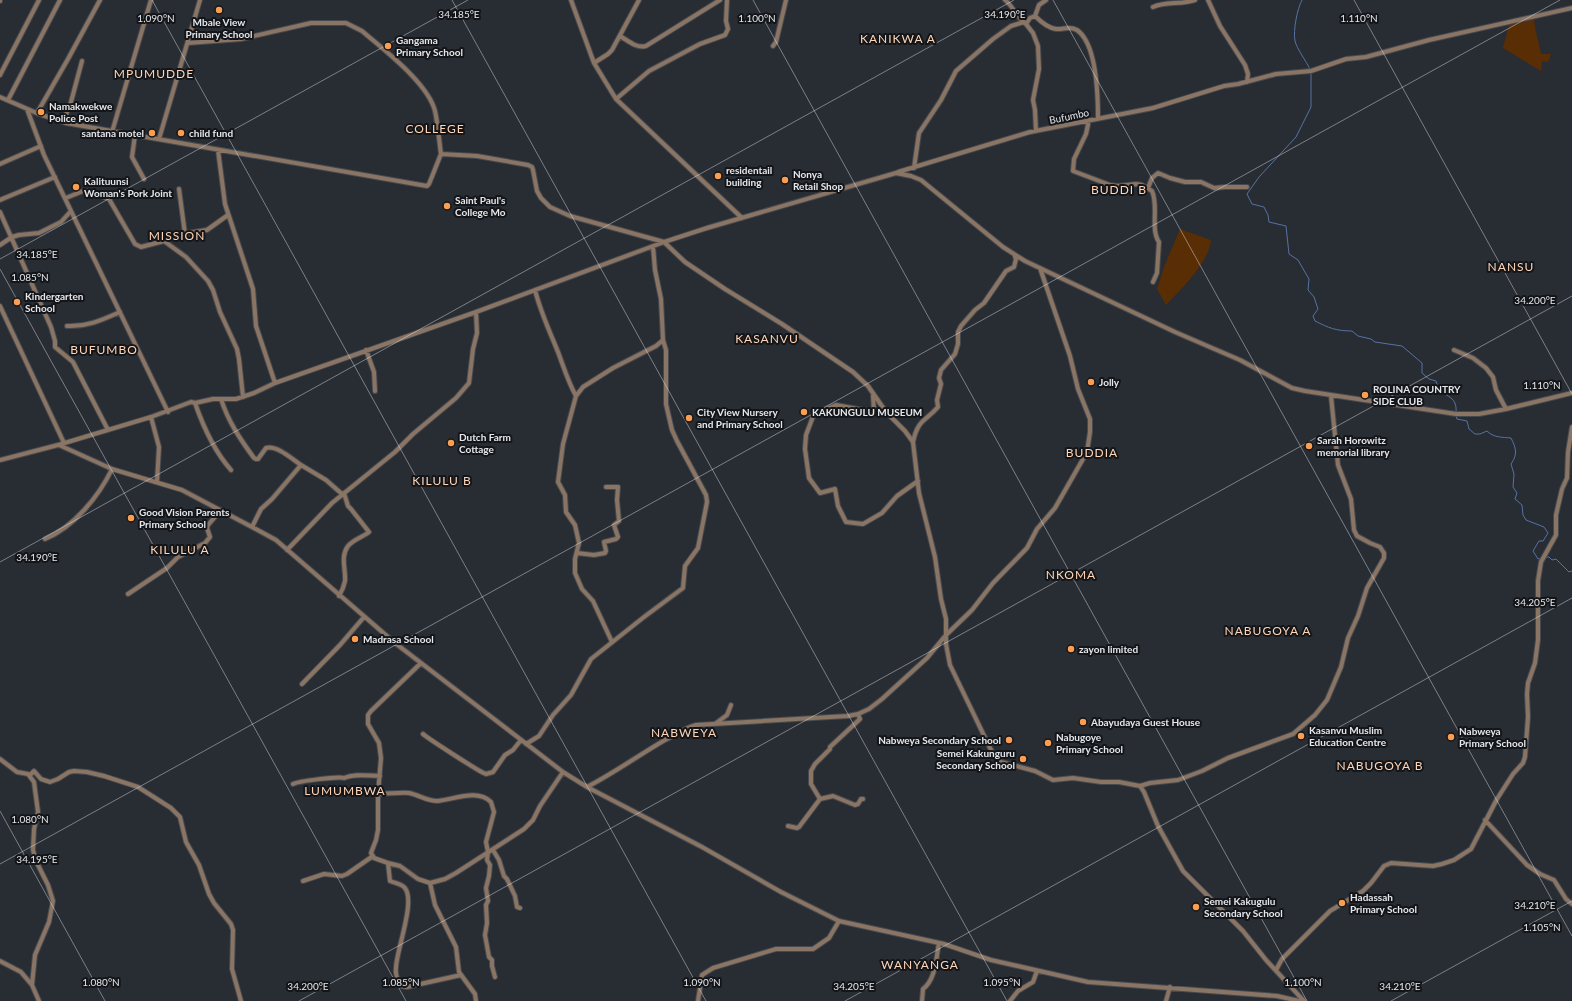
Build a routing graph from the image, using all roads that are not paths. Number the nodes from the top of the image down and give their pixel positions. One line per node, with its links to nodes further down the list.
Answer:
1 (38, 0): 24 (street)
2 (60, 0): 28 (street)
3 (100, 0): 30 (street)
4 (151, 0): 35 (street)
5 (200, 0): 20 (street)
6 (571, 0): 23 (street)
7 (639, 0): 19 (street)
8 (720, 0): 19 (street)
9 (727, 0): 27 (street)
10 (786, 0): 21 (street)
11 (1005, 0): 18 (street)
12 (1046, 0): 17 (street)
13 (1195, 0): 15 (street)
14 (1208, 0): 25 (street)
15 (1153, 7)
16 (1572, 8): 25 (street, Bufumbo)
17 (1035, 16): 18 (street); 31 (street)
18 (1025, 23): 34 (street); 42 (street)
19 (620, 36): 23 (street)
20 (188, 44): 37 (street); 40 (street)
21 (773, 46)
22 (82, 62): 33 (street)
23 (594, 63): 27 (street)
24 (0, 76)
25 (1247, 82): 31 (street, Bufumbo)
26 (0, 97): 28 (street)
27 (616, 99): 54 (street)
28 (8, 100): 29 (street)
29 (27, 109): 30 (street); 38 (street)
30 (37, 113): 33 (street)
31 (1098, 119): 32 (street, Bufumbo)
32 (1089, 120): 34 (street, Bufumbo); 46 (street)
33 (63, 122): 35 (street)
34 (1036, 131): 42 (street, Bufumbo)
35 (112, 132): 36 (street)
36 (135, 136): 37 (street); 45 (street)
37 (159, 139): 39 (street)
38 (41, 146): 41 (street); 44 (street)
39 (218, 150): 40 (street); 53 (street)
40 (441, 154): 58 (street)
41 (0, 164)
42 (914, 168): 43 (street, Bufumbo)
43 (896, 173): 54 (street, Bufumbo); 61 (street)
44 (55, 177): 49 (street); 50 (street)
45 (144, 179)
46 (1148, 188): 47 (street); 63 (street)
47 (1246, 188)
48 (179, 189): 55 (street)
49 (66, 198): 51 (street); 57 (street)
50 (0, 200)
51 (71, 211): 56 (street); 66 (street)
52 (0, 212): 56 (street)
53 (228, 215): 55 (street); 72 (street)
54 (742, 218): 58 (street, Bufumbo)
55 (186, 234): 57 (street)
56 (12, 237): 59 (street); 86 (street)
57 (164, 241): 78 (street)
58 (664, 242): 60 (street, Bufumbo); 74 (street)
59 (0, 245)
60 (653, 246): 64 (street, Bufumbo); 69 (street)
61 (1014, 253): 62 (street); 85 (street)
62 (1040, 268): 77 (street); 107 (street)
63 (1153, 282)
64 (535, 290): 67 (street, Bufumbo); 76 (street)
65 (0, 306): 89 (street)
66 (120, 312): 68 (street); 82 (street)
67 (476, 312): 70 (street, Bufumbo); 98 (street)
68 (67, 326)
69 (663, 340): 76 (street); 108 (street)
70 (366, 350): 72 (street, Bufumbo); 73 (street)
71 (1454, 350): 81 (street)
72 (275, 383): 78 (street, Bufumbo)
73 (375, 392)
74 (873, 394): 87 (street); 95 (street)
75 (1571, 394): 81 (street)
76 (576, 396): 103 (street)
77 (1331, 396): 81 (street); 124 (street)
78 (243, 397): 79 (street, Bufumbo)
79 (222, 399): 80 (street, Bufumbo); 92 (street)
80 (195, 403): 82 (street, Bufumbo); 94 (street)
81 (1506, 409)
82 (168, 412): 83 (street, Bufumbo)
83 (151, 417): 86 (street, Bufumbo); 96 (street)
84 (1572, 427): 129 (street)
85 (916, 429): 87 (street); 88 (street)
86 (108, 430): 89 (street, Bufumbo)
87 (905, 431): 88 (street)
88 (913, 442): 95 (street)
89 (64, 443): 90 (street, Bufumbo)
90 (58, 445): 91 (street, Bufumbo); 93 (street)
91 (4, 458)
92 (301, 464): 98 (street); 100 (street)
93 (112, 469): 96 (street); 101 (street)
94 (231, 470)
95 (918, 481): 107 (street)
96 (157, 482): 99 (street)
97 (606, 487): 103 (street)
98 (343, 494): 102 (street); 105 (street)
99 (221, 510): 100 (street); 104 (street)
100 (252, 527): 102 (street)
101 (45, 539)
102 (287, 550): 105 (street)
103 (577, 553): 108 (street)
104 (128, 594)
105 (339, 596): 106 (street)
106 (364, 617): 111 (street); 112 (street)
107 (946, 635): 109 (street); 110 (street)
108 (612, 642): 118 (street)
109 (941, 642): 110 (street); 114 (street)
110 (947, 651): 124 (street)
111 (421, 662): 117 (street); 122 (street)
112 (302, 684)
113 (731, 705): 115 (street)
114 (858, 714): 115 (street); 127 (street)
115 (714, 724): 125 (street)
116 (423, 734): 117 (street)
117 (521, 740): 118 (street)
118 (526, 744): 120 (street)
119 (0, 759): 121 (street)
120 (563, 772): 125 (street); 131 (street)
121 (30, 775): 146 (street); 150 (street)
122 (380, 776): 123 (street); 126 (street)
123 (293, 784)
124 (1140, 786): 142 (street)
125 (587, 787): 139 (street)
126 (378, 794): 132 (street); 133 (street)
127 (820, 799): 128 (street); 130 (street)
128 (863, 799)
129 (1485, 820): 137 (street); 142 (street)
130 (788, 826)
131 (493, 850): 132 (street); 138 (street)
132 (488, 852): 136 (street); 145 (street)
133 (373, 856): 134 (street); 135 (street)
134 (388, 864): 136 (street); 144 (street)
135 (303, 881)
136 (430, 884): 144 (street)
137 (1572, 904)
138 (520, 908)
139 (839, 920): 140 (street); 152 (street)
140 (939, 943): 143 (street); 153 (street)
141 (0, 962): 146 (street)
142 (1276, 970): 157 (street)
143 (1037, 971): 147 (street); 154 (street)
144 (461, 975): 151 (street)
145 (495, 977)
146 (32, 985): 149 (street)
147 (1170, 987): 148 (street); 155 (street)
148 (1287, 999): 156 (street)
149 (39, 1001)
150 (241, 1001)
151 (476, 1001)
152 (698, 1001)
153 (922, 1001)
154 (1010, 1001)
155 (1166, 1001)
156 (1300, 1001)
157 (1304, 1001)

